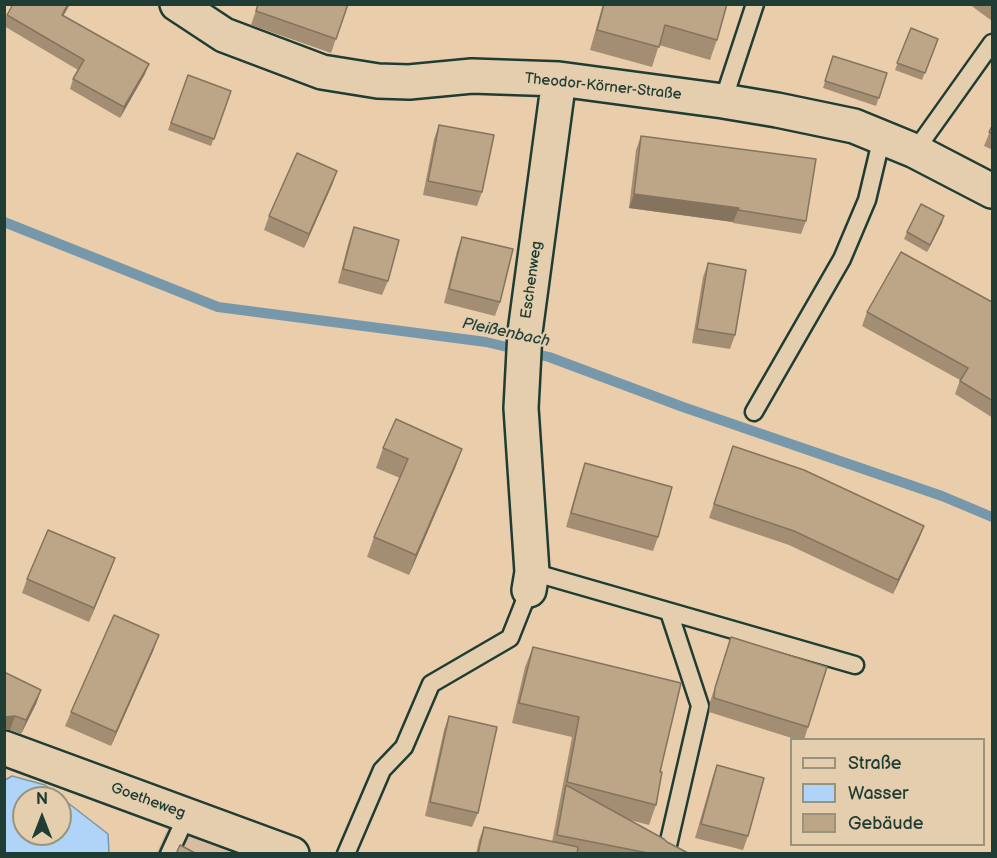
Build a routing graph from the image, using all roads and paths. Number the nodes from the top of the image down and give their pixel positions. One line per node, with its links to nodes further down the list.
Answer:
1 (177, 4): 4 (street, Theodor-Körner-Straße)
2 (755, 4): 5 (lane)
3 (993, 43): 7 (lane)
4 (559, 79): 5 (street, Theodor-Körner-Straße); 10 (street, Eschenweg)
5 (723, 101): 6 (street, Theodor-Körner-Straße)
6 (882, 137): 7 (street, Theodor-Körner-Straße); 9 (lane)
7 (915, 151): 8 (street, Theodor-Körner-Straße)
8 (993, 191)
9 (754, 412)
10 (531, 581): 11 (lane); 17 (lane)
11 (669, 612): 12 (lane); 18 (lane)
12 (855, 665)
13 (4, 748): 14 (street, Goetheweg)
14 (187, 815): 15 (lane); 16 (street, Goetheweg)
15 (169, 854)
16 (292, 854)
17 (346, 854)
18 (666, 854)

